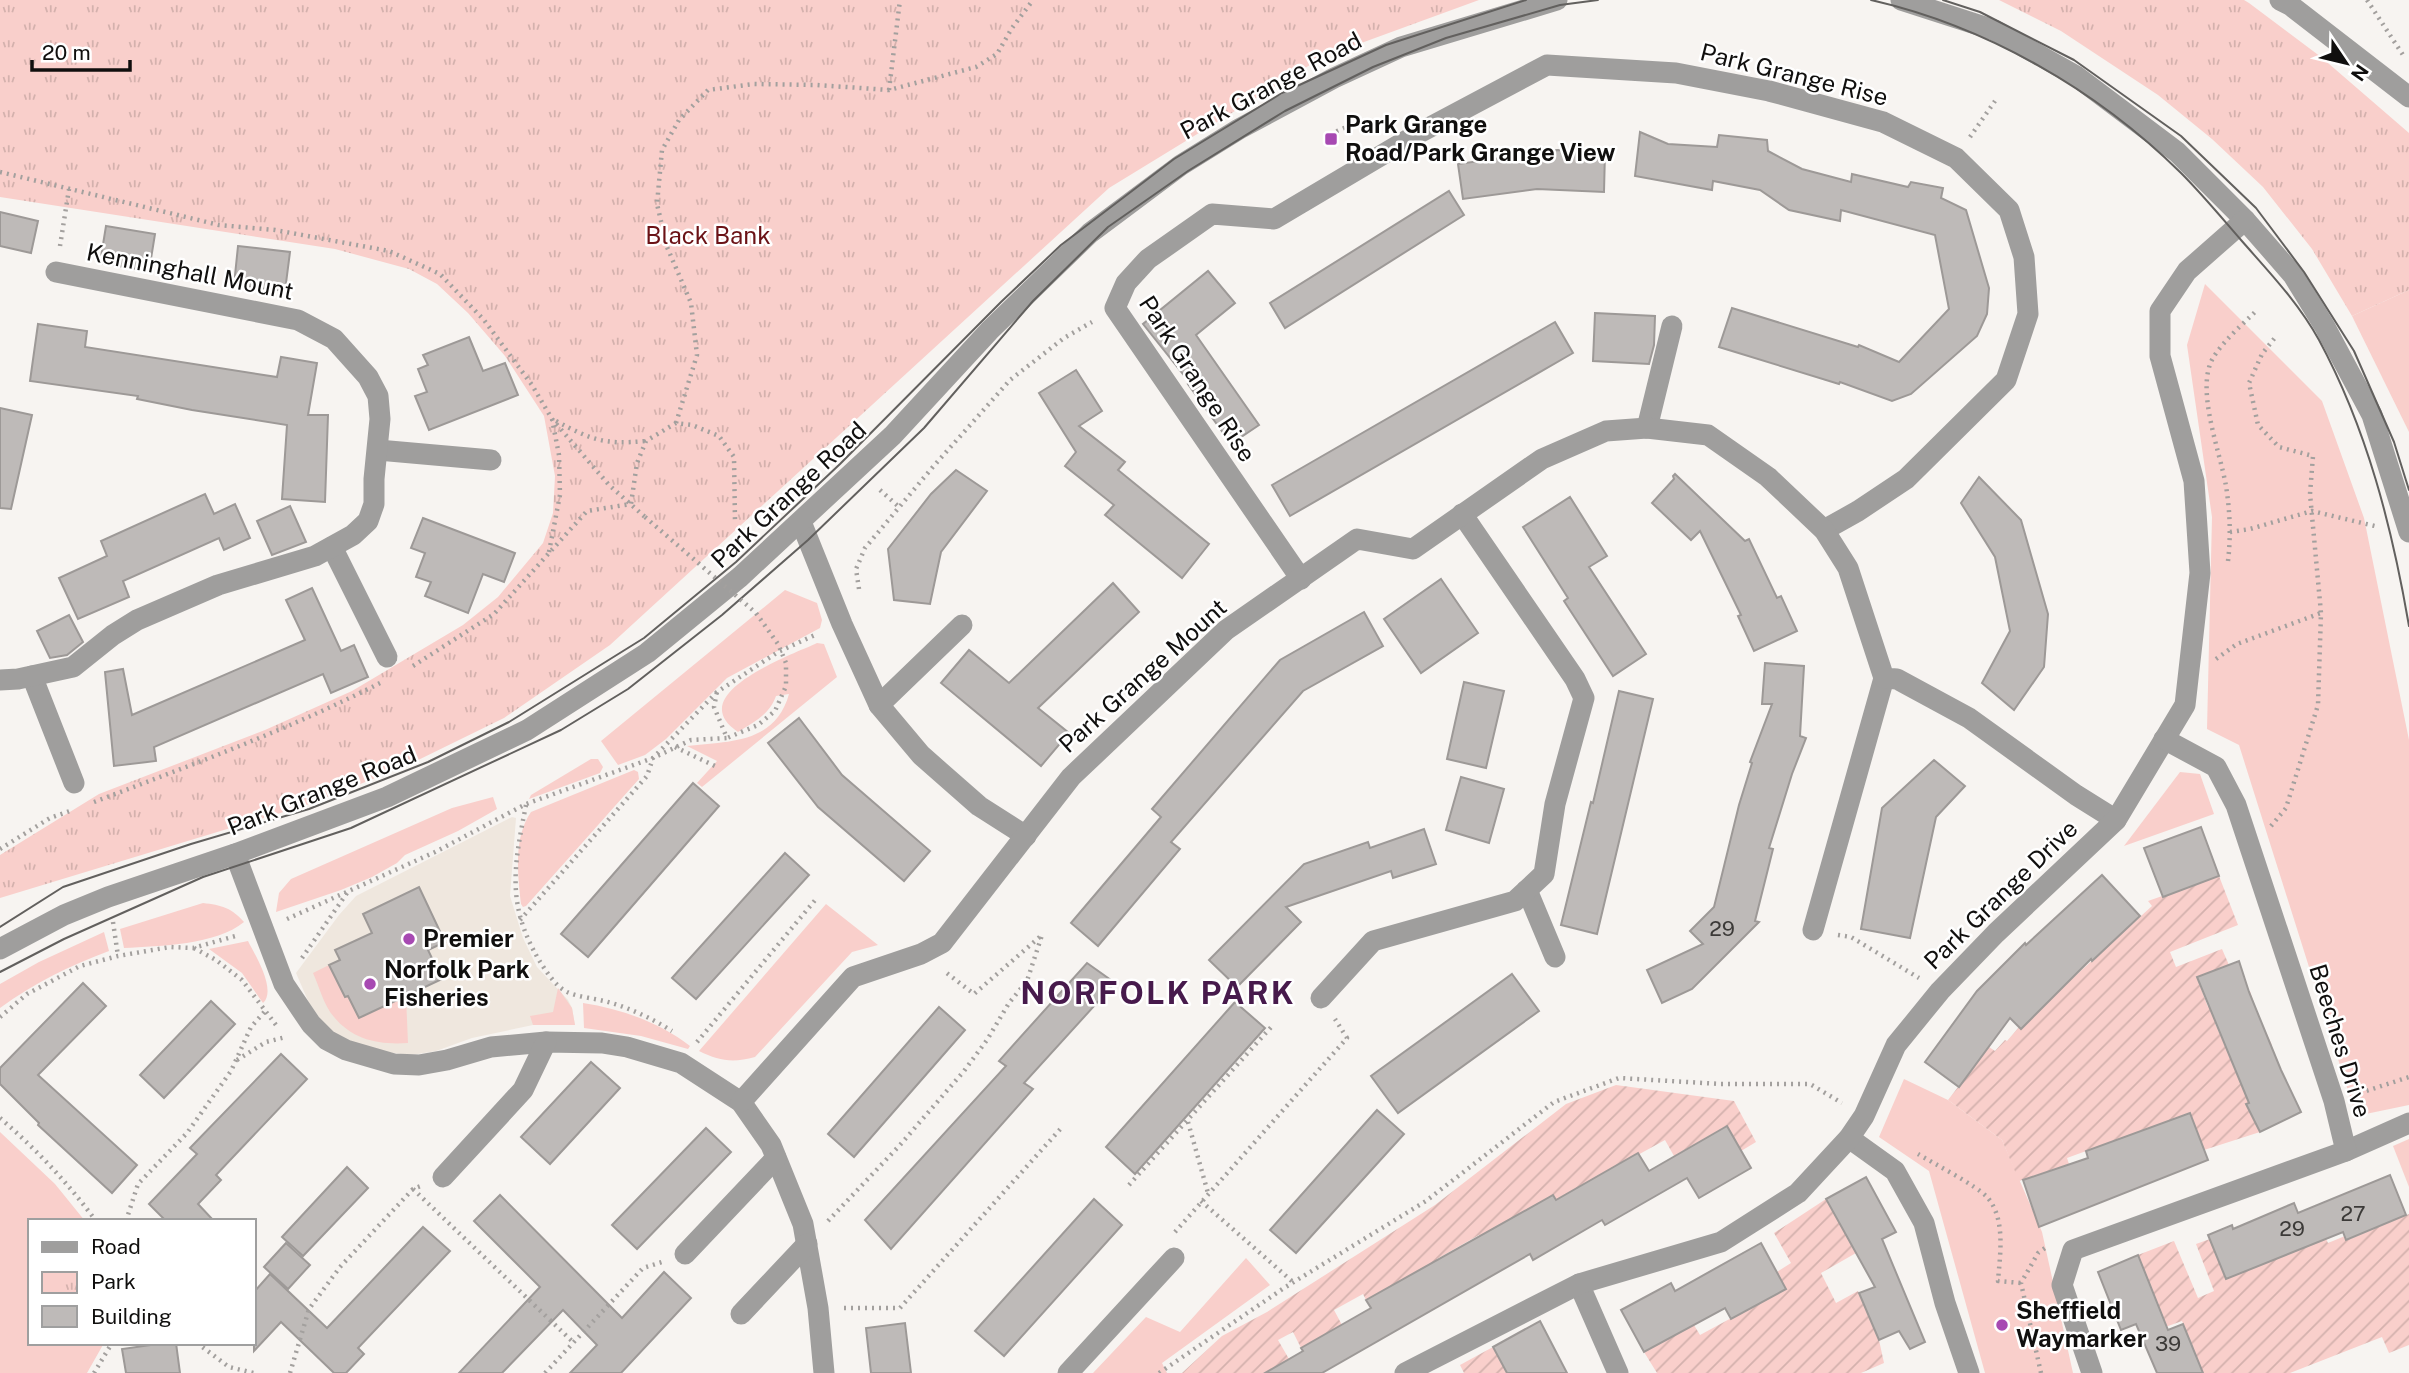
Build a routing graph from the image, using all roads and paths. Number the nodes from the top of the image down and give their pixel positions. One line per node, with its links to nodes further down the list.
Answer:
1 (900, 0): 8 (path)
2 (1033, 0): 8 (path)
3 (1557, 0): 33 (street, Park Grange Road)
4 (1901, 0): 16 (street)
5 (2280, 0): 9 (street)
6 (2367, 0): 7 (path)
7 (2409, 65)
8 (889, 90): 22 (path)
9 (2409, 97)
10 (1995, 101): 13 (path)
11 (1331, 134): 12 (path)
12 (1367, 136)
13 (1956, 158): 35 (street, Park Grange Rise); 40 (street, Park Grange Rise)
14 (0, 172): 15 (path)
15 (69, 188): 17 (path); 21 (path)
16 (2245, 220): 37 (street); 49 (street, Park Grange Drive)
17 (56, 272): 25 (street, Kenninghall Mount)
18 (1096, 320): 29 (path)
19 (1672, 326): 23 (street)
20 (2277, 335): 30 (path)
21 (552, 419): 24 (path); 28 (path); 39 (path)
22 (676, 423): 24 (path); 32 (path)
23 (1647, 428): 31 (street, Park Grange Mount); 35 (street, Park Grange Mount)
24 (646, 441): 28 (path)
25 (378, 450): 26 (street); 38 (street, Kenninghall Mount)
26 (491, 460)
27 (880, 490): 29 (path)
28 (631, 504): 39 (path); 53 (path, bridge)
29 (900, 507): 41 (path)
30 (2312, 511): 34 (path); 36 (path); 42 (path)
31 (1462, 514): 40 (street, Park Grange Mount); 67 (street)
32 (735, 522)
33 (801, 522): 52 (street); 66 (street, Park Grange Road)
34 (2379, 527)
35 (1824, 530): 48 (street, Park Grange Mount)
36 (2231, 532)
37 (2409, 532)
38 (332, 547): 46 (street); 47 (street, Kenninghall Mount)
39 (549, 552): 45 (path)
40 (1301, 579): 63 (street, Park Grange Mount)
41 (860, 592)
42 (2320, 613): 49 (path); 65 (path)
43 (962, 625): 52 (street)
44 (817, 634): 51 (path)
45 (410, 667)
46 (388, 668): 60 (path)
47 (32, 676): 50 (street, Kenninghall Mount); 58 (street)
48 (1884, 678): 62 (street); 73 (street)
49 (2188, 678): 54 (street, Park Grange Drive)
50 (0, 680)
51 (717, 692): 53 (path); 56 (path)
52 (879, 705): 63 (street)
53 (727, 738): 55 (path)
54 (2164, 739): 62 (street, Park Grange Drive); 65 (street, Beeches Drive)
55 (674, 747): 56 (path); 57 (path)
56 (653, 758): 59 (path); 70 (path)
57 (715, 766)
58 (74, 783)
59 (526, 804): 68 (path); 70 (path)
60 (84, 805)
61 (73, 809): 64 (path)
62 (2116, 820): 80 (street, Park Grange Drive)
63 (1026, 836): 76 (street, Park Grange Mount)
64 (0, 849)
65 (2251, 849): 90 (street, Beeches Drive)
66 (235, 854): 72 (street); 75 (street, Park Grange Road)
67 (1527, 890): 78 (street); 81 (street)
68 (347, 892): 72 (path); 79 (path)
69 (816, 899): 87 (path)
70 (520, 920): 87 (path)
71 (113, 921): 77 (path)
72 (264, 928): 77 (path); 86 (street)
73 (1813, 930)
74 (1851, 937): 80 (path)
75 (0, 949)
76 (921, 954): 91 (street, Park Grange Mount); 108 (path)
77 (118, 956): 83 (path)
78 (1555, 957)
79 (295, 968)
80 (1940, 991): 92 (street, Park Grange Drive)
81 (1321, 998): 104 (path)
82 (270, 1004): 88 (path)
83 (0, 1017)
84 (1273, 1025): 94 (path)
85 (286, 1037): 88 (path)
86 (546, 1042): 87 (street); 101 (street)
87 (687, 1054): 91 (street)
88 (236, 1060): 107 (path)
89 (2409, 1077): 90 (path)
90 (2334, 1101): 98 (street, Beeches Drive)
91 (741, 1102): 99 (street)
92 (1864, 1116): 97 (street, Park Grange Drive); 111 (path)
93 (0, 1118): 106 (path)
94 (1188, 1121): 102 (path); 104 (path)
95 (2409, 1122): 98 (street)
96 (1063, 1126): 114 (path)
97 (1849, 1138): 100 (street); 113 (street, Park Grange Drive)
98 (2346, 1150): 129 (street, Beeches Drive)
99 (776, 1158): 108 (street); 109 (street)
100 (1895, 1171): 112 (path); 128 (street)
101 (443, 1177): 103 (path)
102 (1129, 1185)
103 (413, 1189): 116 (path); 121 (path)
104 (1208, 1193): 105 (path)
105 (1201, 1201): 110 (path); 111 (path)
106 (94, 1219)
107 (127, 1219)
108 (807, 1244): 114 (street); 115 (street)
109 (685, 1254): 116 (path)
110 (1174, 1258): 124 (street)
111 (1294, 1283): 125 (path)
112 (2021, 1283)
113 (1579, 1284): 126 (street, Park Grange Drive); 127 (street)
114 (818, 1308): 123 (street)
115 (741, 1314)
116 (574, 1343): 122 (path)
117 (111, 1345): 119 (path)
118 (200, 1345): 120 (path)
119 (94, 1373)
120 (254, 1373)
121 (290, 1373)
122 (545, 1373)
123 (824, 1373)
124 (1068, 1373)
125 (1159, 1373)
126 (1405, 1373)
127 (1618, 1373)
128 (1969, 1373)
129 (2092, 1373)

